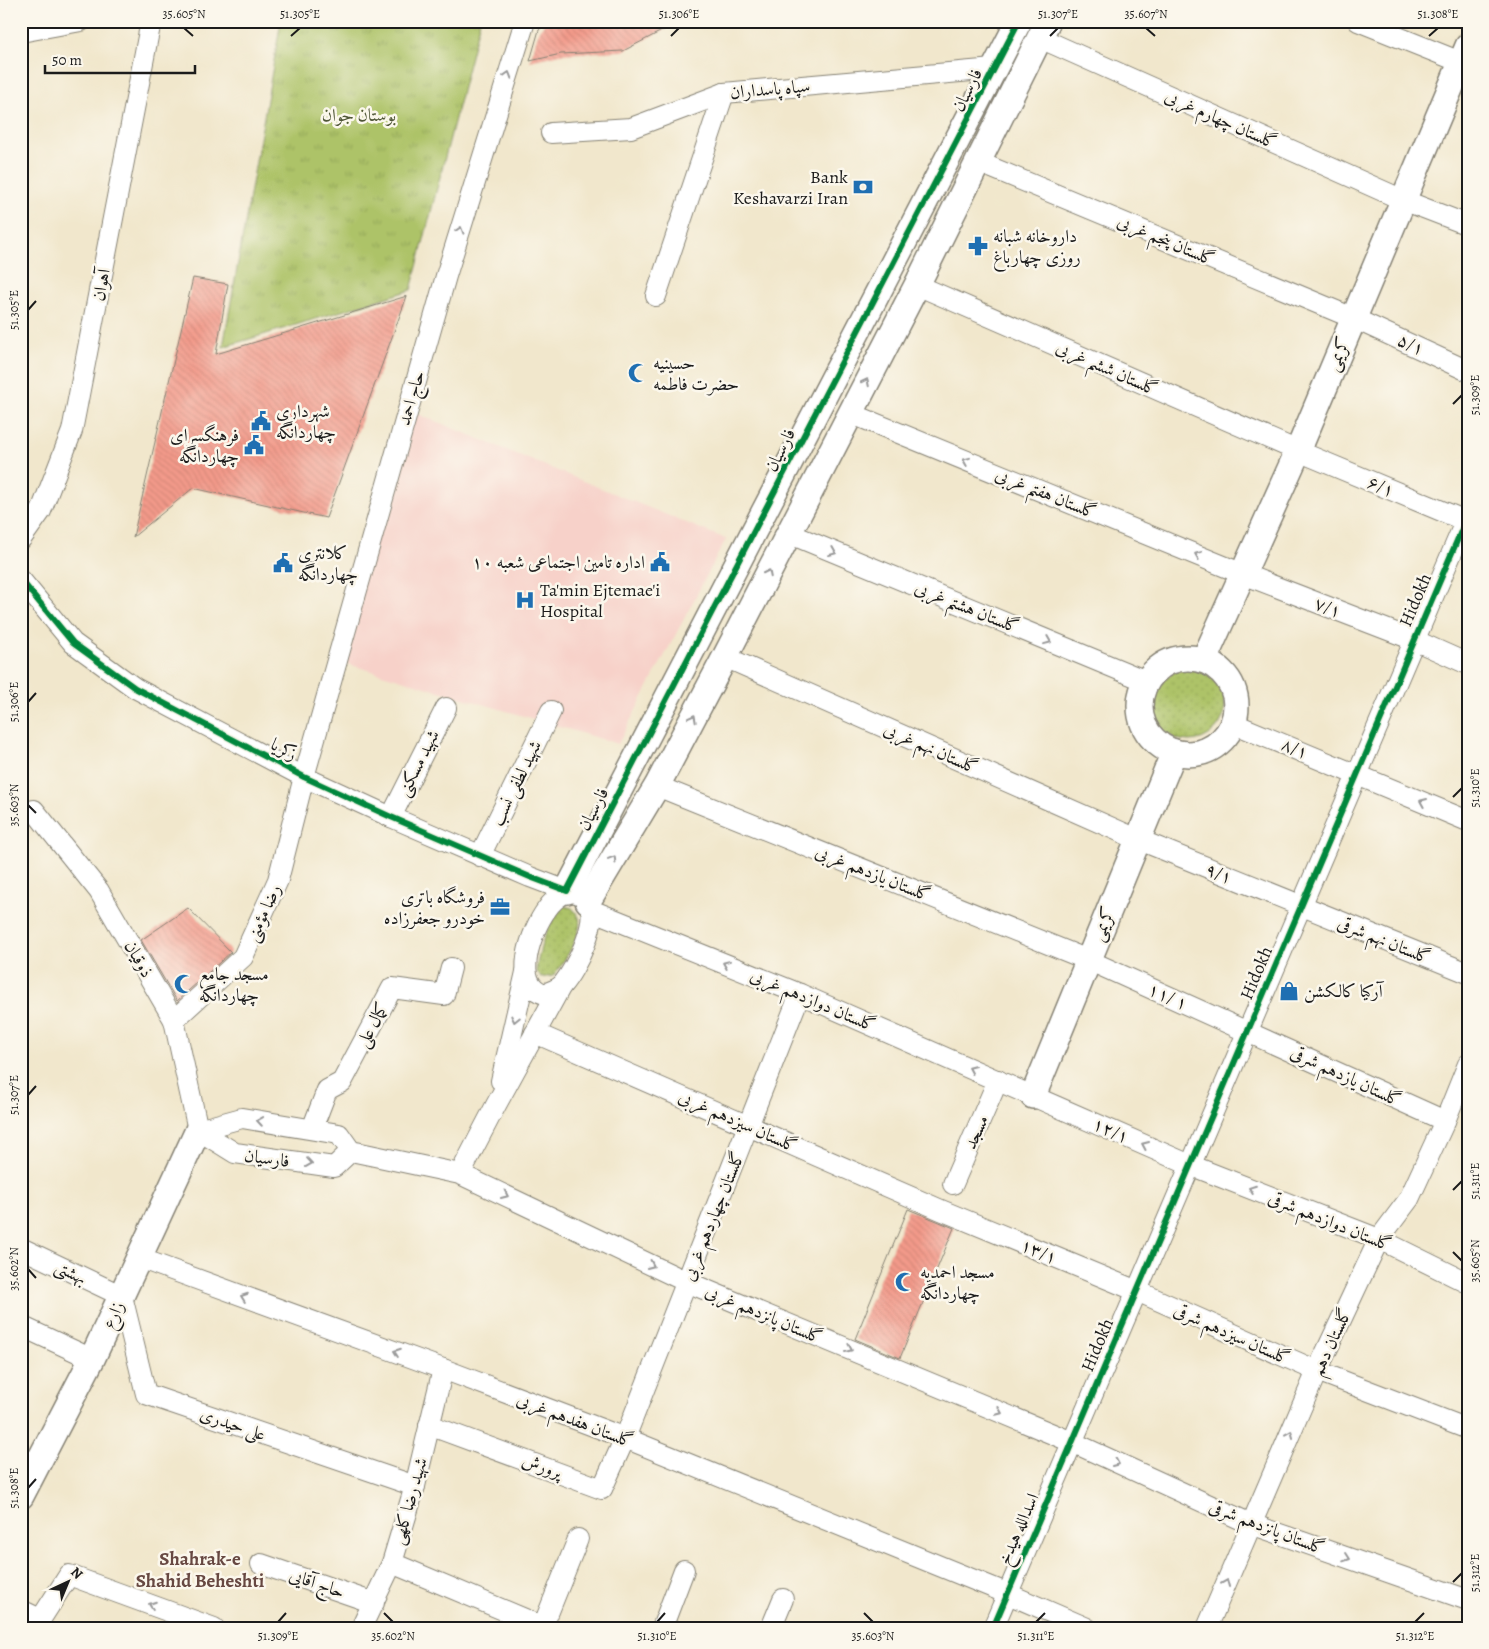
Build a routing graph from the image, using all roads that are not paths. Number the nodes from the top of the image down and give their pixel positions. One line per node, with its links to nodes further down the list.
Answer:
1 (81, 21): 7 (street)
2 (152, 21): 23 (street, آهوان)
3 (525, 21): 36 (street, حاج احمد, one-way to 3)
4 (1019, 21): 9 (street, فارسیان)
5 (1358, 21): 8 (street)
6 (1044, 30): 12 (street); 13 (street, گلستان چهارم غربی)
7 (21, 32)
8 (1466, 58): 13 (street, کریمی)
9 (994, 69): 10 (street, سپاه پاسداران); 44 (street, فارسیان)
10 (724, 93): 11 (street, سپاه پاسداران); 16 (street)
11 (551, 133)
12 (978, 162): 15 (street); 17 (street, گلستان پنجم غربی)
13 (1403, 200): 14 (street, گلستان چهارم غربی); 17 (street, کریمی)
14 (1468, 225)
15 (917, 285): 19 (street, one-way to 15); 20 (street, گلستان ششم غربی)
16 (656, 296)
17 (1353, 318): 18 (street, ۵/۱); 20 (street, کریمی)
18 (1468, 371)
19 (850, 413): 22 (street); 24 (street, گلستان هفتم غربی, one-way to 19)
20 (1298, 451): 21 (street, ۶/۱); 24 (street, کریمی)
21 (1467, 519): 26 (street, Hidokh)
22 (788, 533): 27 (street, one-way to 22); 30 (street, گلستان هشتم غربی, one-way to 30)
23 (21, 540)
24 (1243, 574): 26 (street, ۷/۱); 28 (street, کریمی)
25 (21, 580): 36 (street, زکریا)
26 (1414, 640): 29 (street, ۷/۱); 35 (street, Hidokh)
27 (725, 656): 37 (street, one-way to 27); 41 (street, گلستان نهم غربی)
28 (1204, 660): 30 (street); 33 (street)
29 (1468, 664)
30 (1146, 681): 34 (street)
31 (446, 708): 39 (street, شهید مسکنی)
32 (551, 711): 42 (street, شهید لطفی نسب)
33 (1232, 723): 34 (street); 35 (street, ۸/۱)
34 (1174, 752): 41 (street, کریمی)
35 (1357, 774): 40 (street, ۸/۱, one-way to 35); 45 (street, Hidokh)
36 (304, 777): 39 (street, زکریا); 53 (street, رضا مؤمنی)
37 (657, 786): 44 (street, one-way to 37); 47 (street, گلستان یازدهم غربی)
38 (34, 810): 53 (street, ذوقیان)
39 (391, 817): 42 (street, زکریا)
40 (1468, 821)
41 (1137, 839): 45 (street, ۹/۱); 47 (street, کریمی)
42 (480, 856): 43 (street, زکریا)
43 (530, 877): 44 (street, زکریا); 46 (street)
44 (582, 901): 46 (street); 51 (street); 52 (street, گلستان دوازدهم غربی, one-way to 44)
45 (1301, 906): 50 (street, گلستان نهم شرقی); 54 (street, Hidokh)
46 (547, 908): 49 (street)
47 (1088, 960): 54 (street, ۱۱/ ۱); 58 (street, کریمی)
48 (451, 968): 62 (street, کمال علی)
49 (526, 972): 51 (street); 59 (street, one-way to 59)
50 (1468, 973)
51 (561, 986): 55 (street)
52 (800, 994): 57 (street, گلستان دوازدهم غربی, one-way to 52); 61 (street, گلستان چهاردهم غربی)
53 (174, 1020): 63 (street, ذوقیان)
54 (1248, 1031): 60 (street, گلستان یازدهم شرقی); 65 (street, Hidokh)
55 (535, 1033): 59 (street); 61 (street, گلستان سیزدهم غربی)
56 (1468, 1064): 60 (street, گلستان دهم)
57 (998, 1080): 58 (street, گلستان دوازدهم غربی); 67 (street, مسجد)
58 (1033, 1096): 65 (street, ۱۲/۱, one-way to 58)
59 (496, 1104): 66 (street)
60 (1445, 1121): 69 (street, گلستان دهم)
61 (748, 1126): 68 (street, گلستان سیزدهم غربی); 72 (street, گلستان چهاردهم غربی)
62 (312, 1129): 63 (street, فارسیان, one-way to 63); 64 (street, فارسیان)
63 (198, 1130): 64 (street, فارسیان, one-way to 64); 71 (street, زارع)
64 (351, 1151): 66 (street)
65 (1190, 1165): 69 (street, گلستان دوازدهم شرقی, one-way to 65); 74 (street, Hidokh)
66 (460, 1174): 72 (street, گلستان پانزدهم غربی, one-way to 72)
67 (953, 1184)
68 (942, 1210): 74 (street, ۱۳/۱)
69 (1379, 1238): 73 (street, گلستان دوازدهم شرقی); 79 (street, گلستان دهم)
70 (21, 1248): 75 (street, بهشتی)
71 (139, 1258): 75 (street, زارع); 78 (street, گلستان هفدهم غربی, one-way to 71)
72 (687, 1282): 82 (street, گلستان چهاردهم غربی); 83 (street, گلستان پانزدهم غربی, one-way to 83)
73 (1468, 1283)
74 (1137, 1291): 79 (street, گلستان سیزدهم شرقی); 83 (street, Hidokh)
75 (122, 1296): 77 (street, زارع); 85 (street, علی حیدری)
76 (21, 1326): 77 (street)
77 (92, 1359): 84 (street, زارع)
78 (443, 1369): 80 (street, شهید رضا کلهی); 82 (street, گلستان هفدهم غربی)
79 (1317, 1371): 81 (street, گلستان سیزدهم شرقی); 87 (street, گلستان دهم, one-way to 79)
80 (429, 1425): 82 (street, پرورش); 85 (street, شهید رضا کلهی)
81 (1468, 1429)
82 (625, 1438): 92 (street, گلستان هفدهم غربی)
83 (1072, 1442): 87 (street, گلستان پانزدهم شرقی, one-way to 87); 92 (street, اسدالله هیدخ)
84 (29, 1462): 86 (street, زارع)
85 (415, 1486): 89 (street, شهید رضا کلهی)
86 (21, 1496)
87 (1251, 1524): 94 (street, گلستان پانزدهم شرقی, one-way to 94); 105 (street, گلستان دهم, one-way to 87)
88 (578, 1539): 98 (street)
89 (392, 1563): 95 (street, شهید رضا کلهی); 98 (street)
90 (260, 1564): 95 (street, حاج آقایی)
91 (684, 1570): 101 (street)
92 (1006, 1593): 103 (street, اسدالله هیدخ); 104 (street, گلستان هفدهم غربی)
93 (783, 1599): 102 (street)
94 (1468, 1600)
95 (374, 1603): 100 (street, شهید رضا کلهی)
96 (21, 1610): 97 (street)
97 (38, 1623): 99 (street, one-way to 97)
98 (544, 1627)
99 (214, 1628)
100 (361, 1628)
101 (662, 1628)
102 (771, 1628)
103 (993, 1628)
104 (1087, 1628)
105 (1207, 1628)

